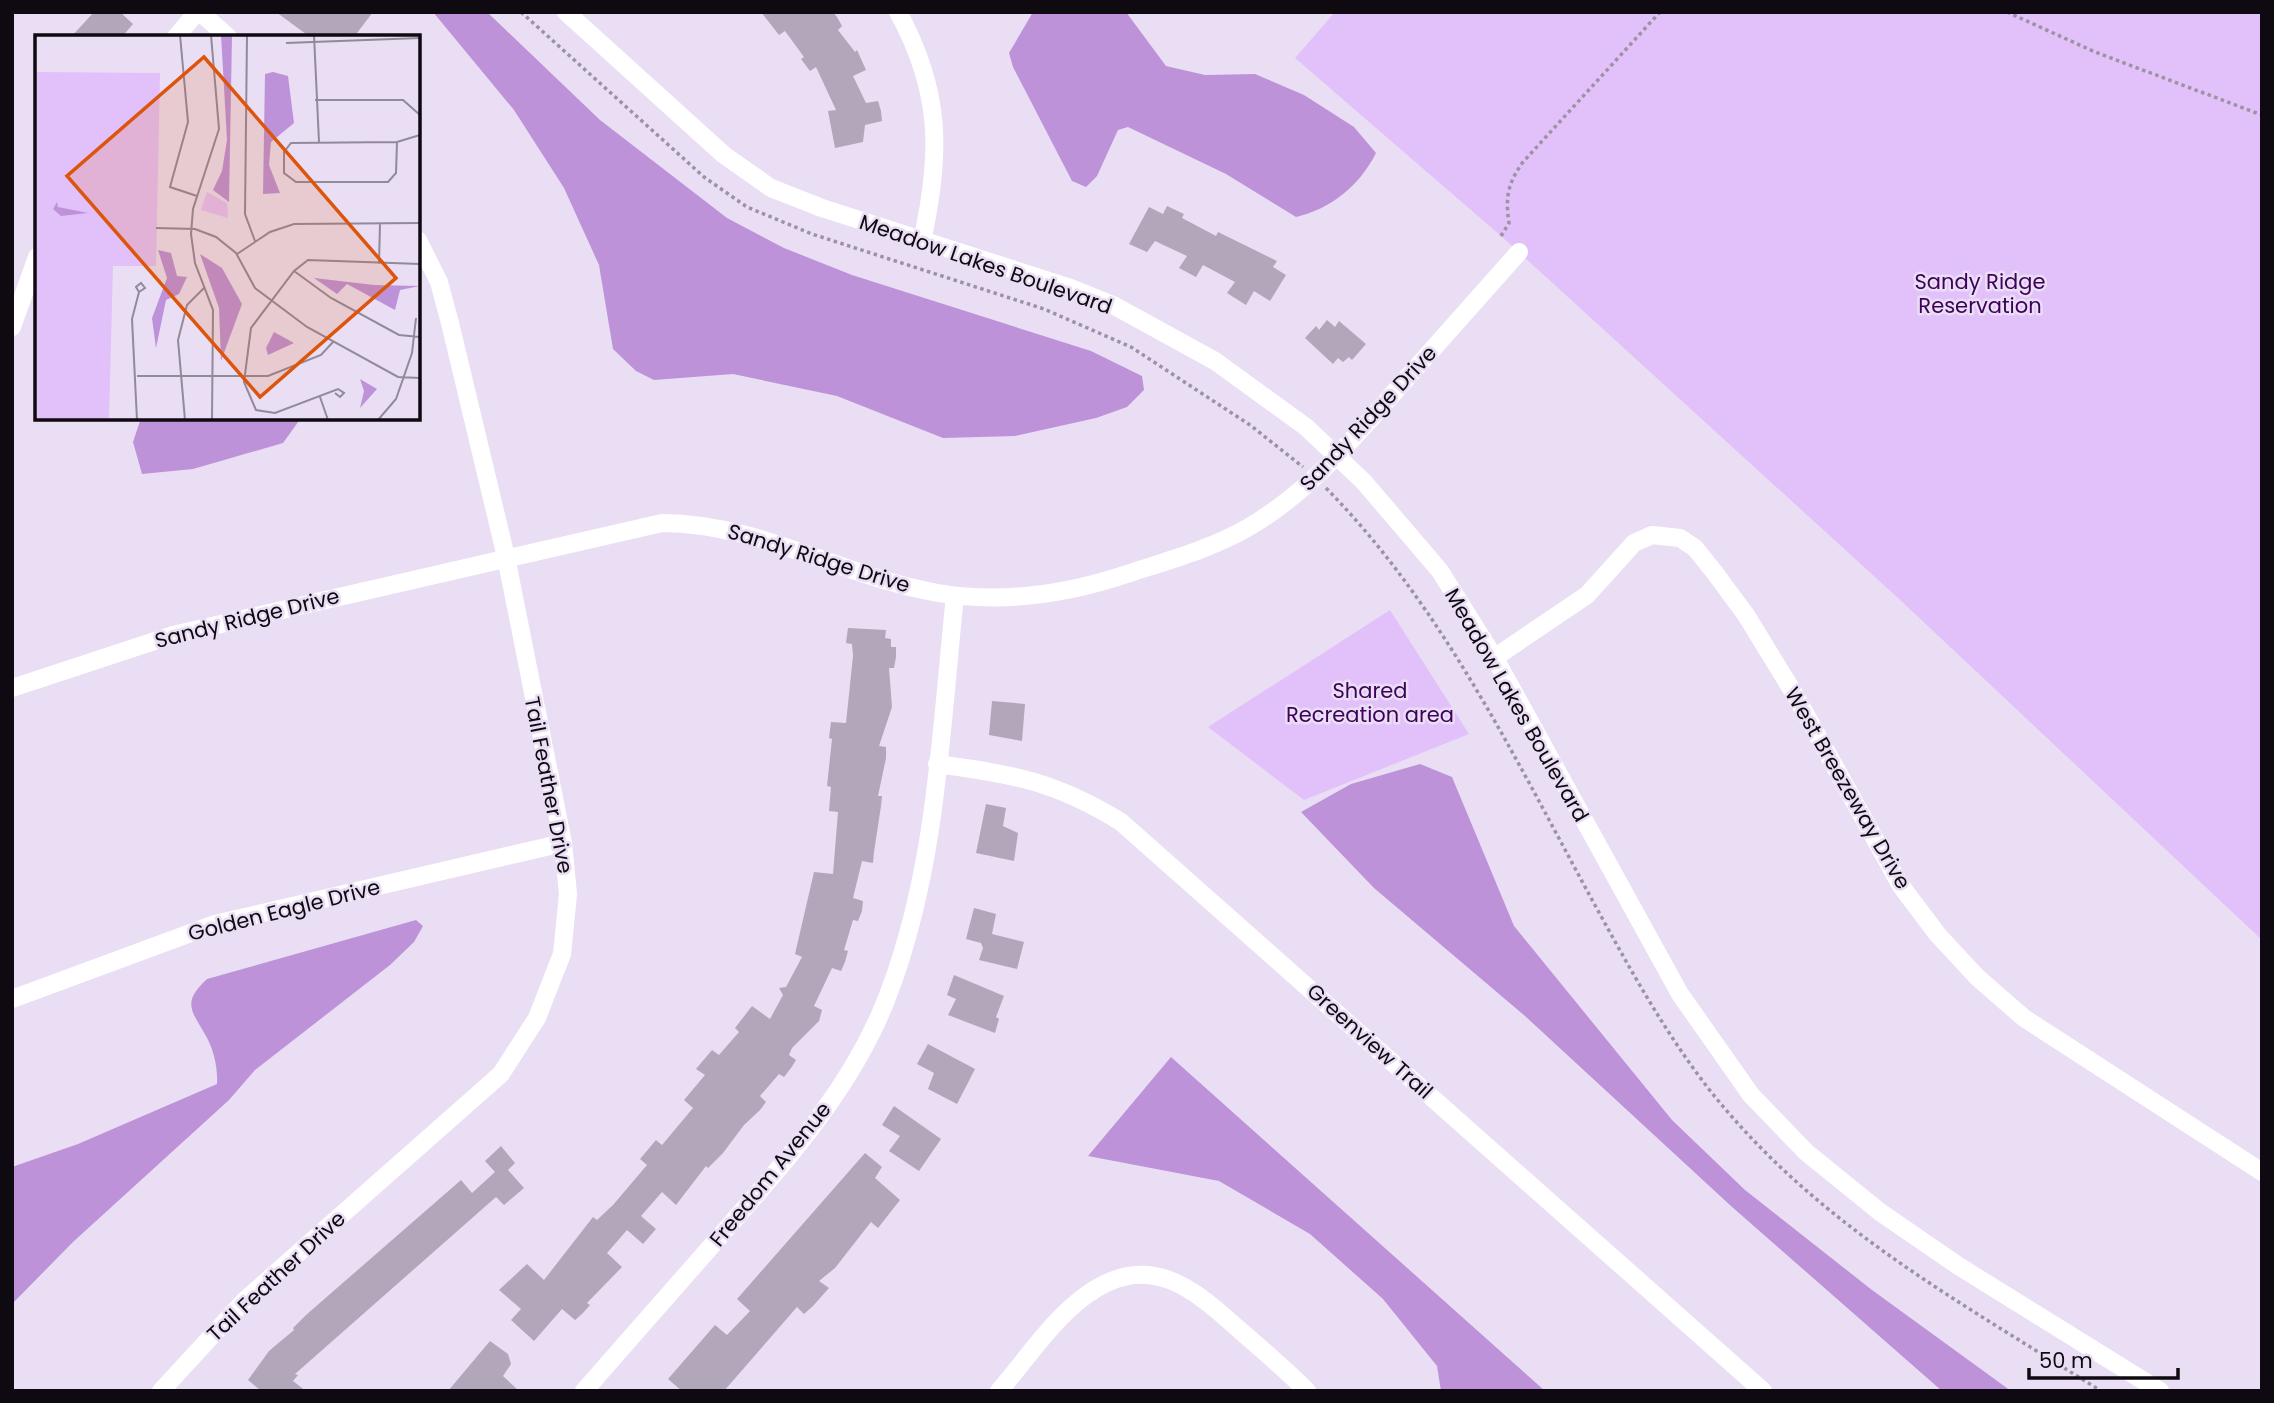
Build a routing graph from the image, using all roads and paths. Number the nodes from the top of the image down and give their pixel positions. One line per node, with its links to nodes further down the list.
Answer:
1 (198, 12): 7 (street); 8 (street)
2 (521, 12): 17 (path)
3 (566, 12): 11 (street, Meadow Lakes Boulevard)
4 (898, 12): 11 (street)
5 (1660, 12): 10 (path)
6 (2007, 12): 9 (path)
7 (178, 35)
8 (226, 35)
9 (2262, 115)
10 (1501, 236)
11 (922, 241): 16 (street, Meadow Lakes Boulevard)
12 (420, 245): 18 (street, Tail Feather Drive)
13 (1519, 252): 16 (street, Sandy Ridge Drive)
14 (35, 263): 15 (street)
15 (12, 327)
16 (1337, 457): 17 (street, Sandy Ridge Drive); 20 (street, Meadow Lakes Boulevard)
17 (1316, 478): 19 (street, Sandy Ridge Drive); 31 (path)
18 (506, 557): 19 (street, Sandy Ridge Drive); 21 (street, Sandy Ridge Drive); 23 (street, Tail Feather Drive)
19 (955, 596): 22 (street, Freedom Avenue)
20 (1494, 658): 25 (street, West Breezeway Drive); 32 (street, Meadow Lakes Boulevard)
21 (12, 688)
22 (937, 764): 27 (street, Freedom Avenue); 30 (street, Greenview Trail)
23 (563, 843): 24 (street, Golden Eagle Drive); 26 (street, Tail Feather Drive)
24 (12, 999)
25 (2262, 1172)
26 (171, 1387)
27 (584, 1391)
28 (999, 1391): 29 (street)
29 (1307, 1391)
30 (1763, 1391)
31 (2101, 1391)
32 (2160, 1391)

